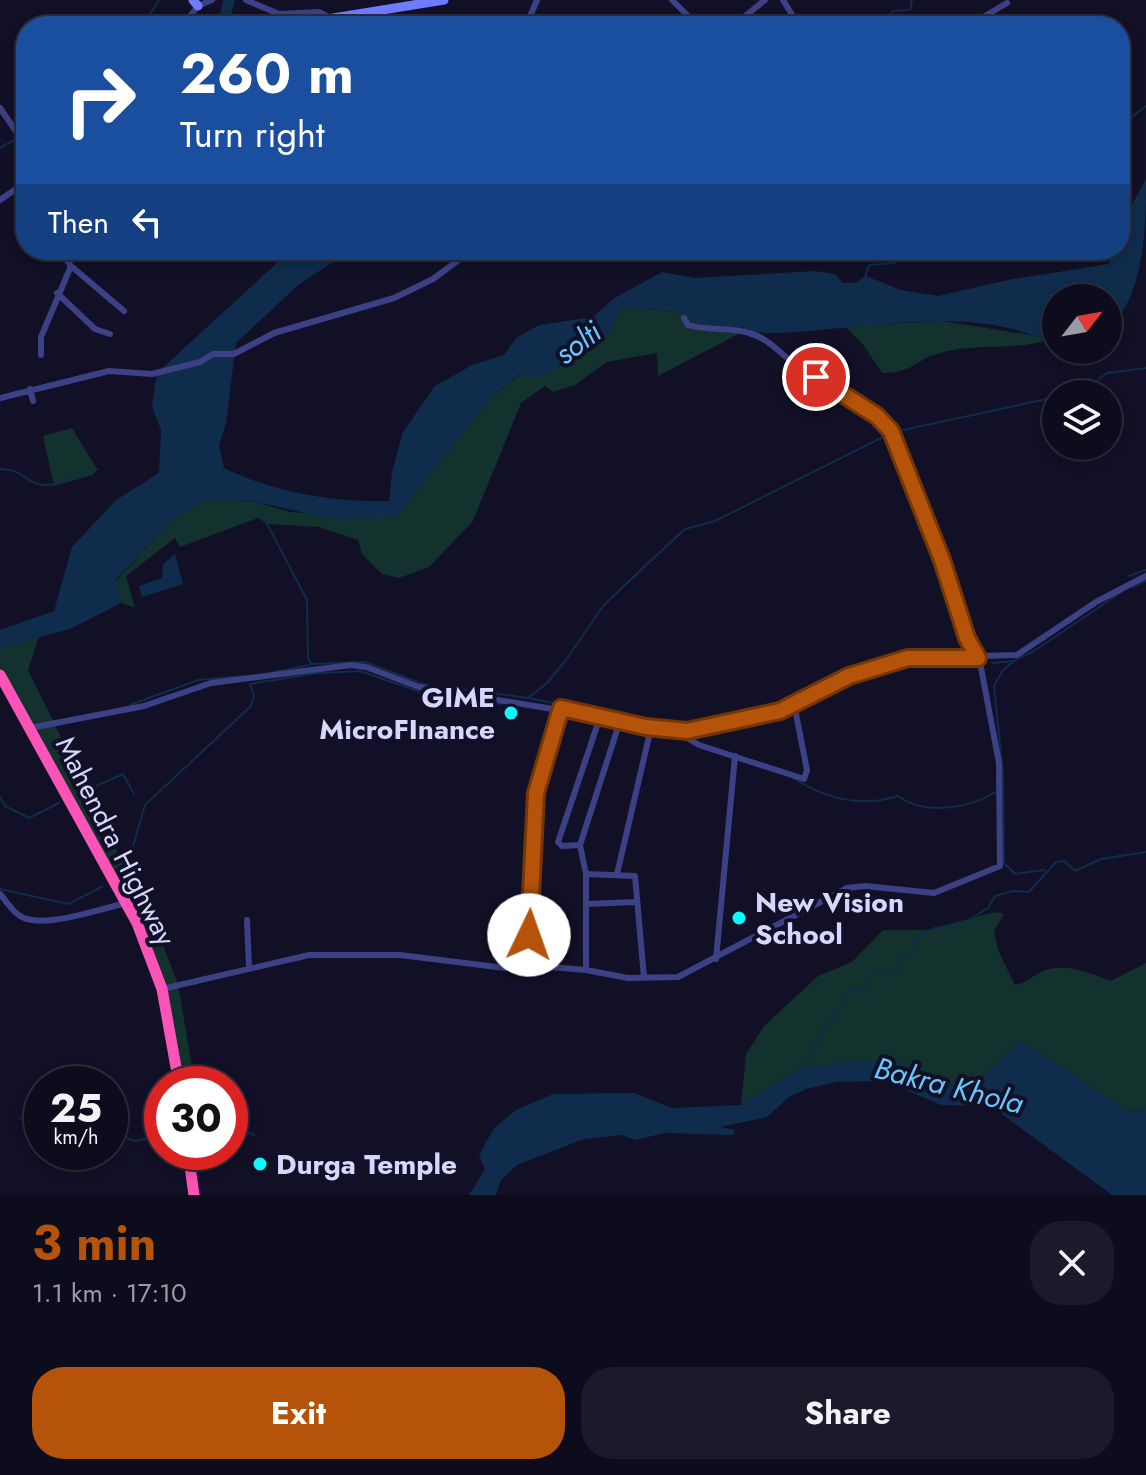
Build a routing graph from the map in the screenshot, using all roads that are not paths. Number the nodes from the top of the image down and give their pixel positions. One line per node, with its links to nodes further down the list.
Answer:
1 (212, 0): 6 (street)
2 (246, 0): 8 (street)
3 (444, 0): 9 (street)
4 (672, 0): 10 (street)
5 (765, 0): 11 (street)
6 (196, 3)
7 (1007, 3): 12 (street)
8 (328, 16)
9 (345, 16)
10 (688, 16)
11 (745, 16)
12 (985, 16)
13 (0, 108): 14 (street)
14 (16, 131)
15 (15, 190): 16 (street)
16 (0, 200)
17 (66, 260): 19 (street)
18 (459, 260): 25 (street)
19 (71, 266): 20 (street); 21 (street)
20 (57, 293): 23 (street); 24 (street)
21 (124, 311)
22 (684, 318): 29 (street)
23 (110, 334)
24 (41, 355)
25 (30, 389): 26 (street); 27 (street)
26 (0, 398)
27 (33, 401)
28 (1146, 576): 29 (street)
29 (978, 658): 31 (street); 47 (street)
30 (0, 675): 35 (highway, Mahendra Highway)
31 (794, 704): 37 (street); 38 (street)
32 (561, 708): 33 (street); 35 (street); 48 (street)
33 (600, 717): 34 (street); 39 (street)
34 (620, 721): 36 (street); 39 (street)
35 (30, 728): 44 (highway, Mahendra Highway)
36 (651, 728): 37 (street); 41 (street)
37 (686, 731): 38 (street)
38 (735, 756): 47 (street)
39 (580, 845): 40 (street)
40 (586, 874): 41 (street); 45 (street)
41 (617, 874): 43 (street)
42 (0, 894): 44 (street)
43 (636, 902): 45 (street); 51 (street)
44 (126, 903): 52 (highway, Mahendra Highway)
45 (586, 904): 50 (street)
46 (247, 920): 49 (street)
47 (716, 959): 51 (street)
48 (527, 965): 49 (street); 50 (street)
49 (249, 968): 52 (street)
50 (586, 970): 51 (street)
51 (644, 978)
52 (162, 989): 53 (highway, Mahendra Highway)
53 (176, 1066)
54 (191, 1170): 55 (highway)
55 (194, 1195)

